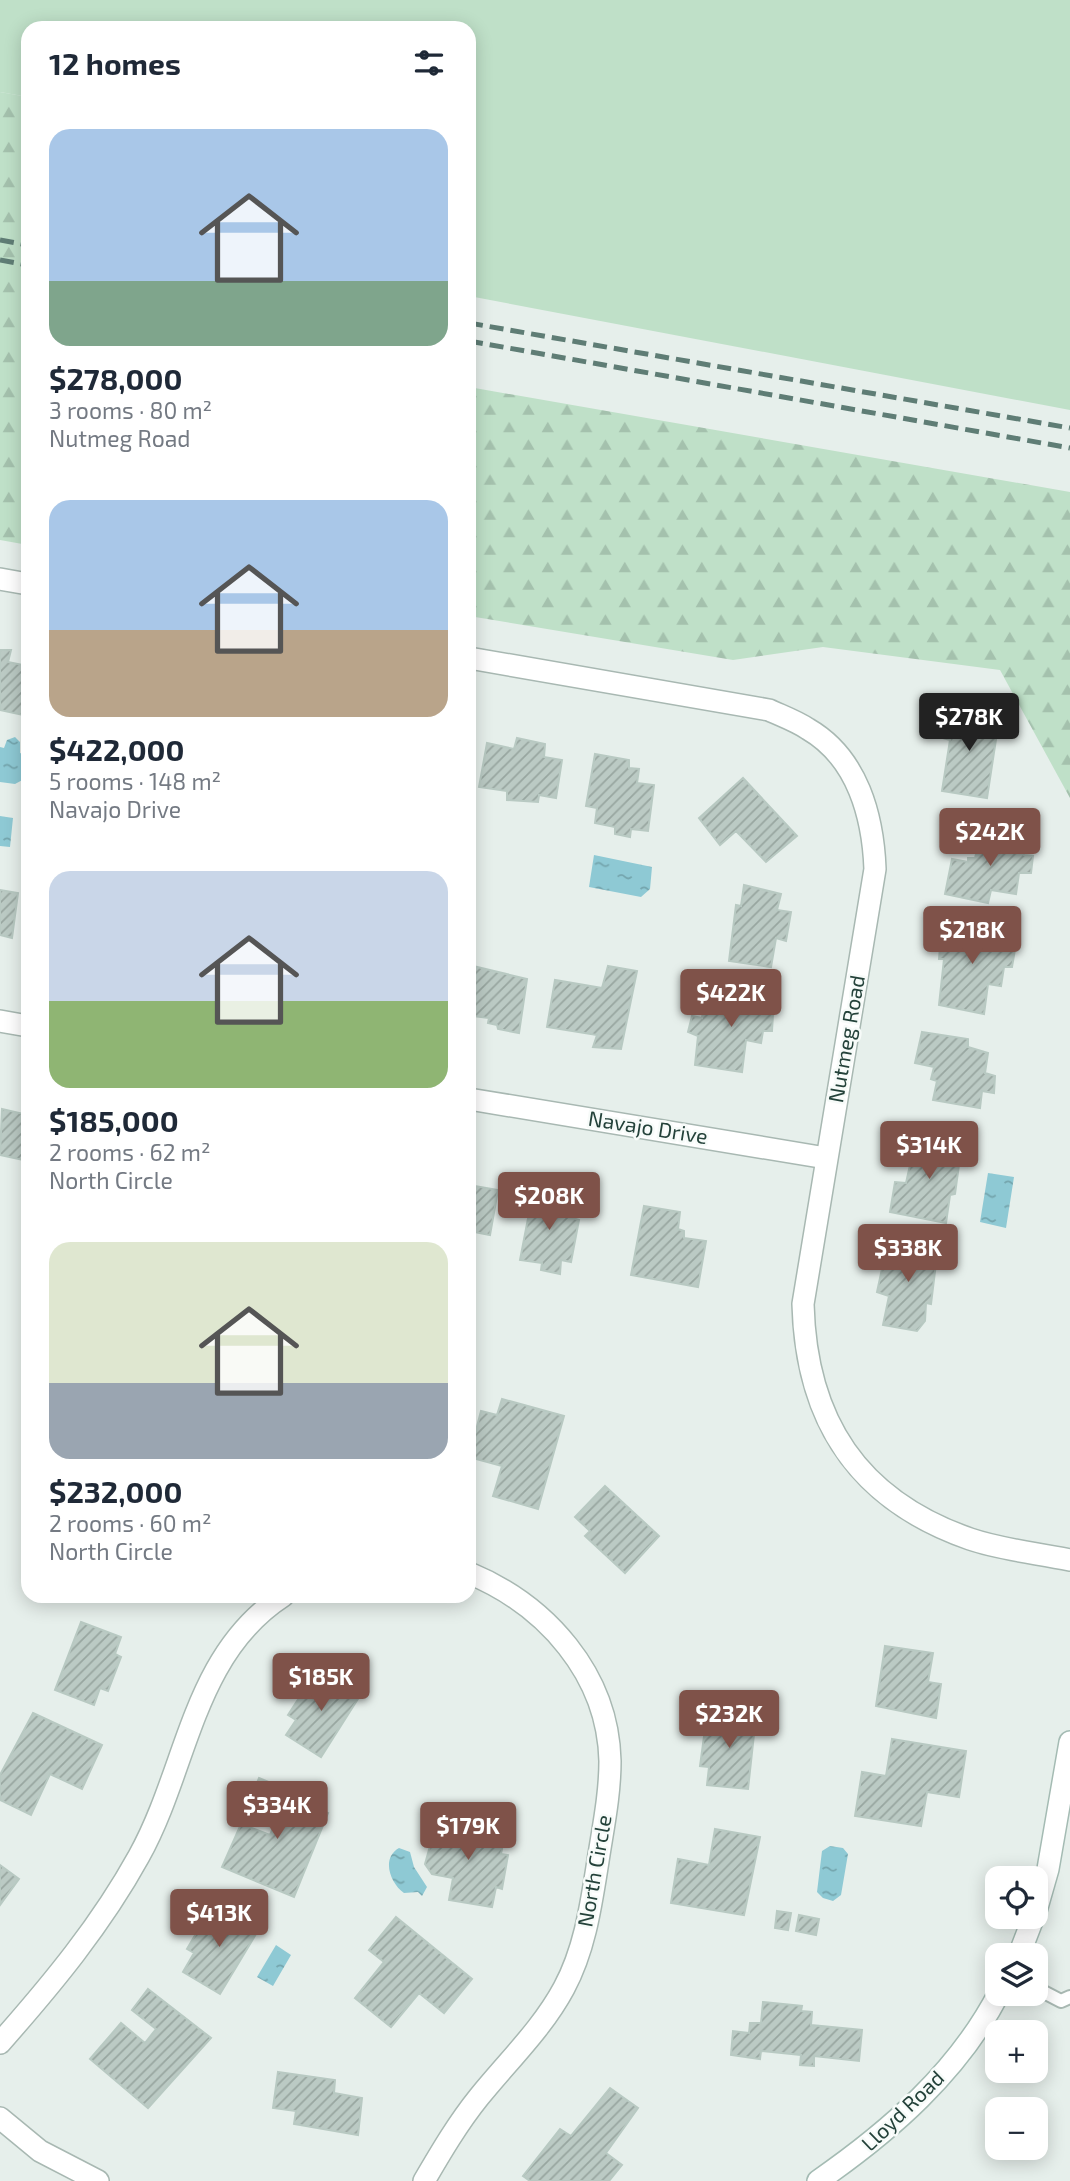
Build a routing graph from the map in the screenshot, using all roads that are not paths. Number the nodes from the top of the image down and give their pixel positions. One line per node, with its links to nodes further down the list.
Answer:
1 (0, 579): 2 (street)
2 (21, 583)
3 (476, 659): 7 (street, Nutmeg Road)
4 (0, 1021): 5 (street)
5 (21, 1025)
6 (476, 1100): 7 (street, Navajo Drive)
7 (826, 1158): 8 (street, Nutmeg Road)
8 (1070, 1560)
9 (476, 1576): 19 (street, North Circle)
10 (274, 1603): 16 (street)
11 (1070, 1742): 12 (street)
12 (1048, 1869)
13 (1048, 1994): 14 (lane)
14 (1070, 1997)
15 (991, 2006): 20 (street, Lloyd Road)
16 (0, 2043)
17 (0, 2118): 18 (street)
18 (98, 2181)
19 (424, 2181)
20 (818, 2181)

